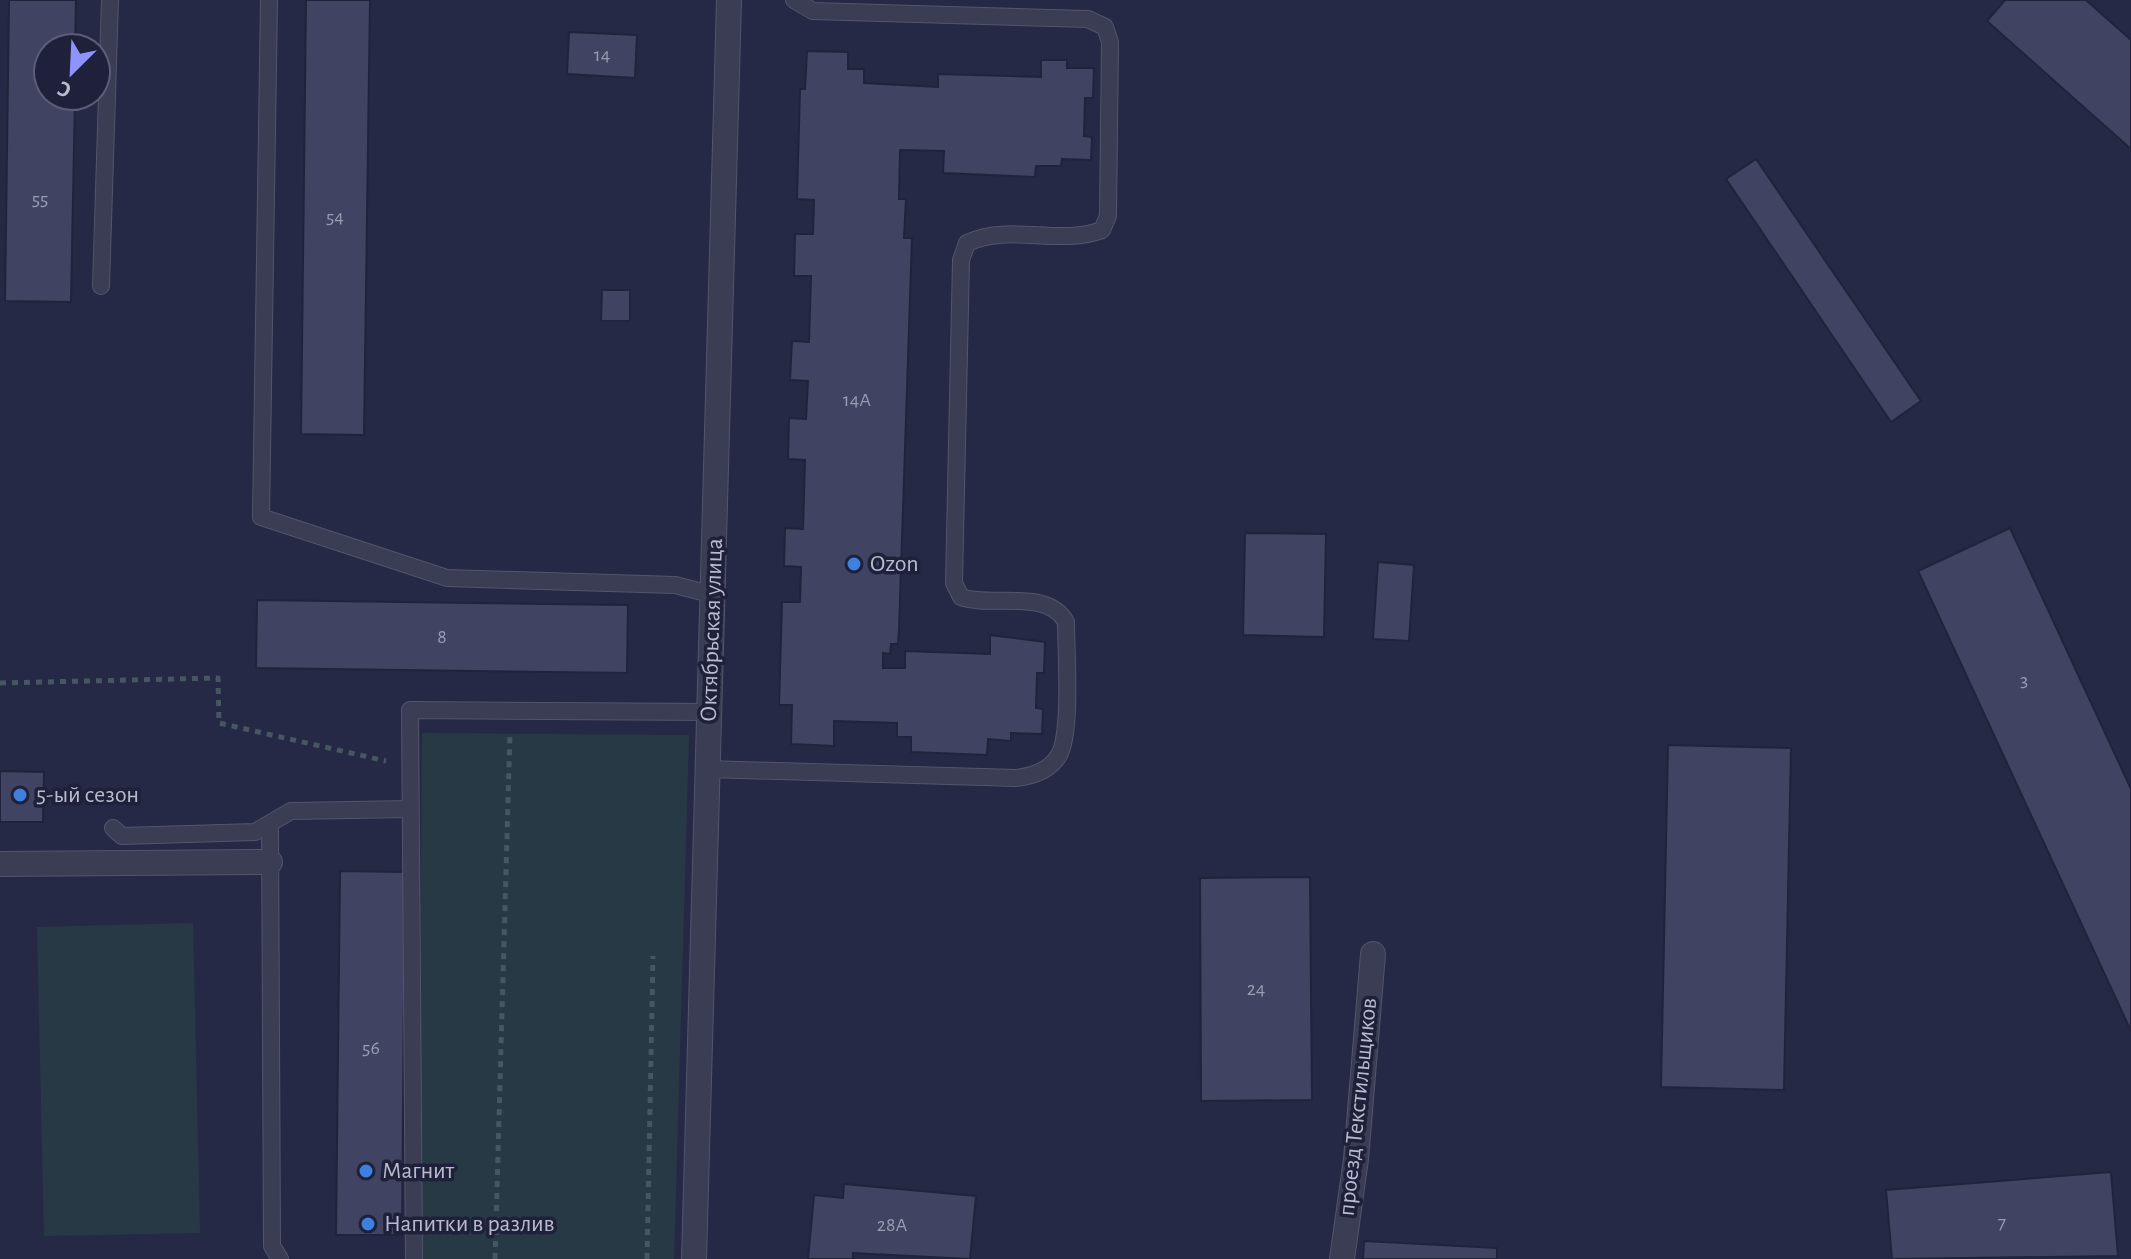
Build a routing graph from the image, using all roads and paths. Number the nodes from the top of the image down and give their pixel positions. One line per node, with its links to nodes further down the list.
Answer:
1 (110, 0): 5 (lane)
2 (269, 0): 6 (lane)
3 (729, 0): 6 (street, Октябрьская улица)
4 (794, 0): 11 (lane)
5 (101, 286)
6 (714, 595): 9 (street, Октябрьская улица)
7 (0, 683): 10 (path)
8 (510, 711): 9 (lane); 10 (lane); 21 (path)
9 (709, 712): 11 (street, Октябрьская улица)
10 (410, 766): 12 (lane)
11 (707, 769): 23 (street, Октябрьская улица)
12 (410, 809): 13 (lane); 20 (lane)
13 (270, 826): 14 (lane); 15 (lane)
14 (113, 828)
15 (270, 862): 16 (street); 19 (lane)
16 (0, 864)
17 (1373, 954): 24 (street, проезд Текстильщиков)
18 (653, 956): 22 (path)
19 (280, 1259)
20 (414, 1259)
21 (495, 1259)
22 (647, 1259)
23 (694, 1259)
24 (1342, 1259)

